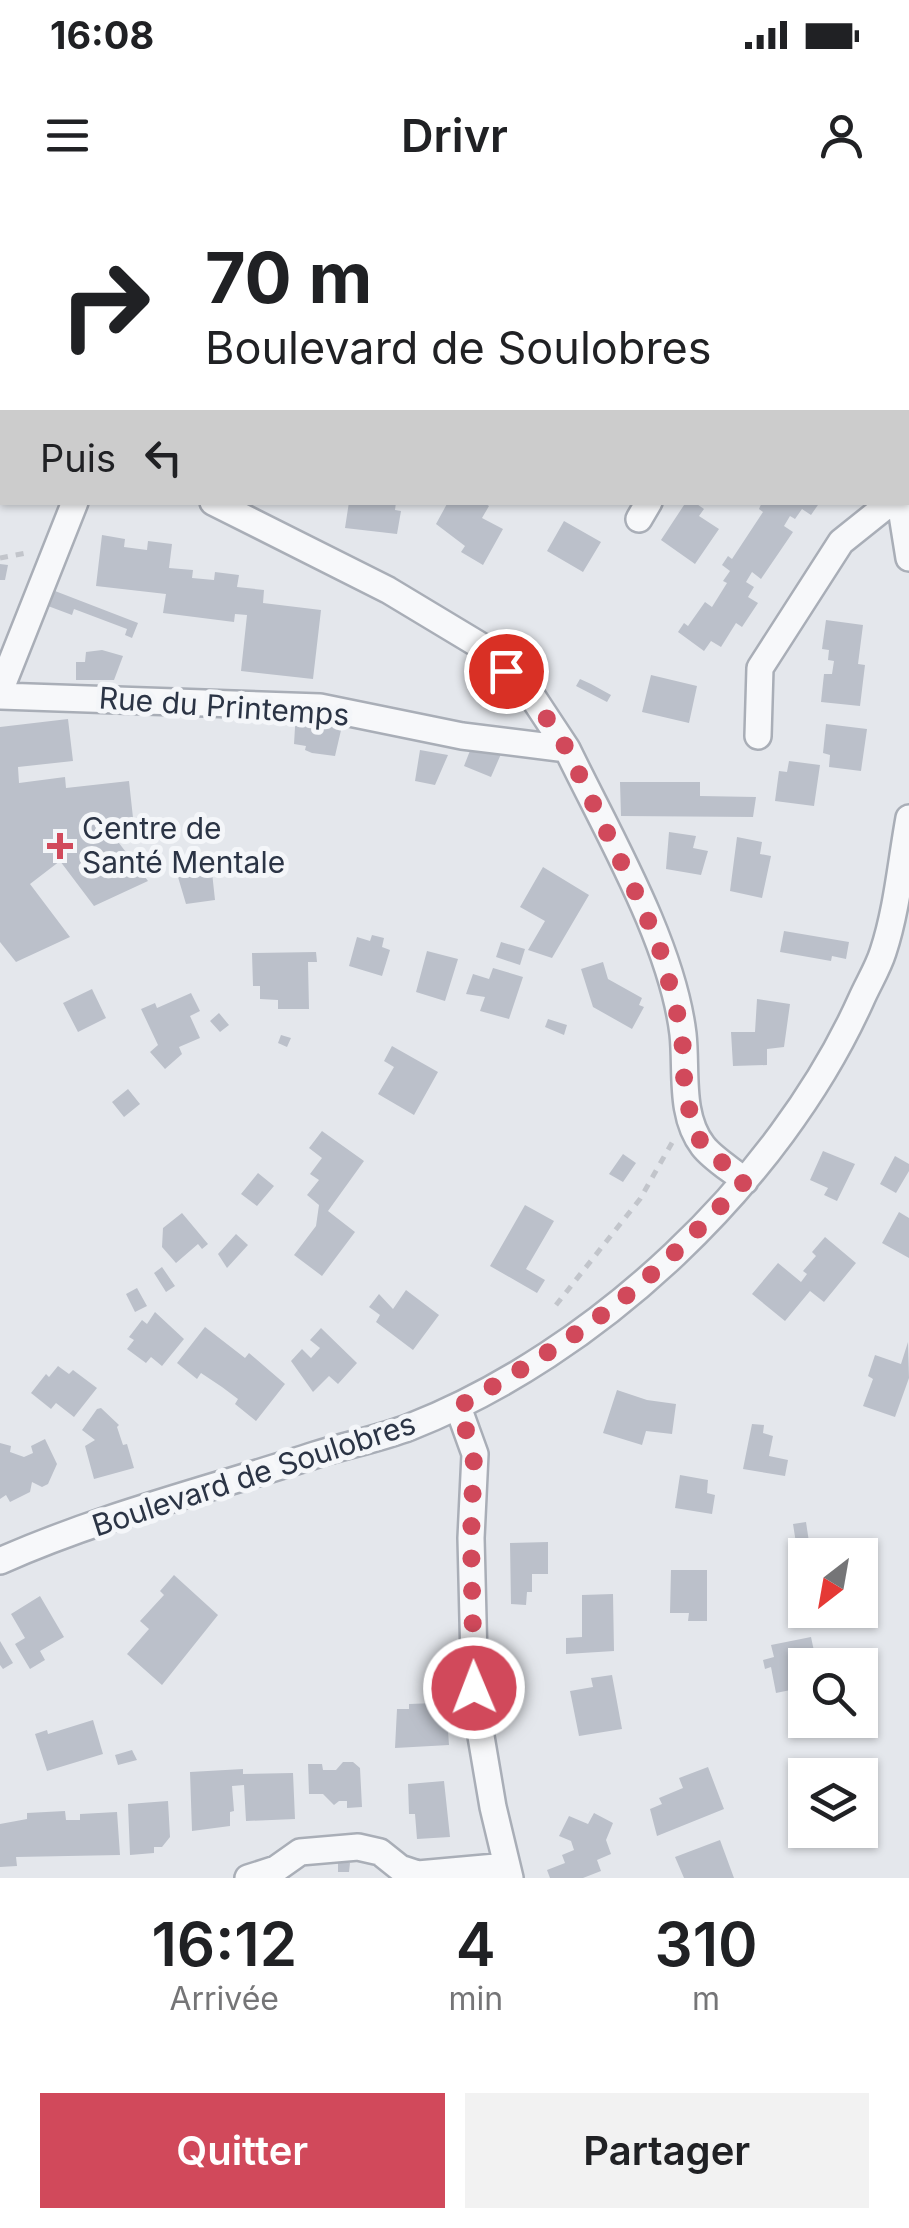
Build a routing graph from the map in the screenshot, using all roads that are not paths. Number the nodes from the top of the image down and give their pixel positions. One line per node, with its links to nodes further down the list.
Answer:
1 (74, 505): 6 (street)
2 (219, 505): 8 (street)
3 (887, 505): 7 (street)
4 (900, 505): 5 (street)
5 (909, 558)
6 (0, 693): 8 (street, Rue du Printemps)
7 (758, 736)
8 (567, 749): 10 (street)
9 (909, 818): 10 (street, Boulevard de Soulobres)
10 (745, 1181): 11 (street, Boulevard de Soulobres)
11 (458, 1407): 12 (street, Boulevard de Soulobres); 13 (street)
12 (0, 1561)
13 (509, 1872): 14 (street)
14 (417, 1876): 15 (street)
15 (248, 1878)

